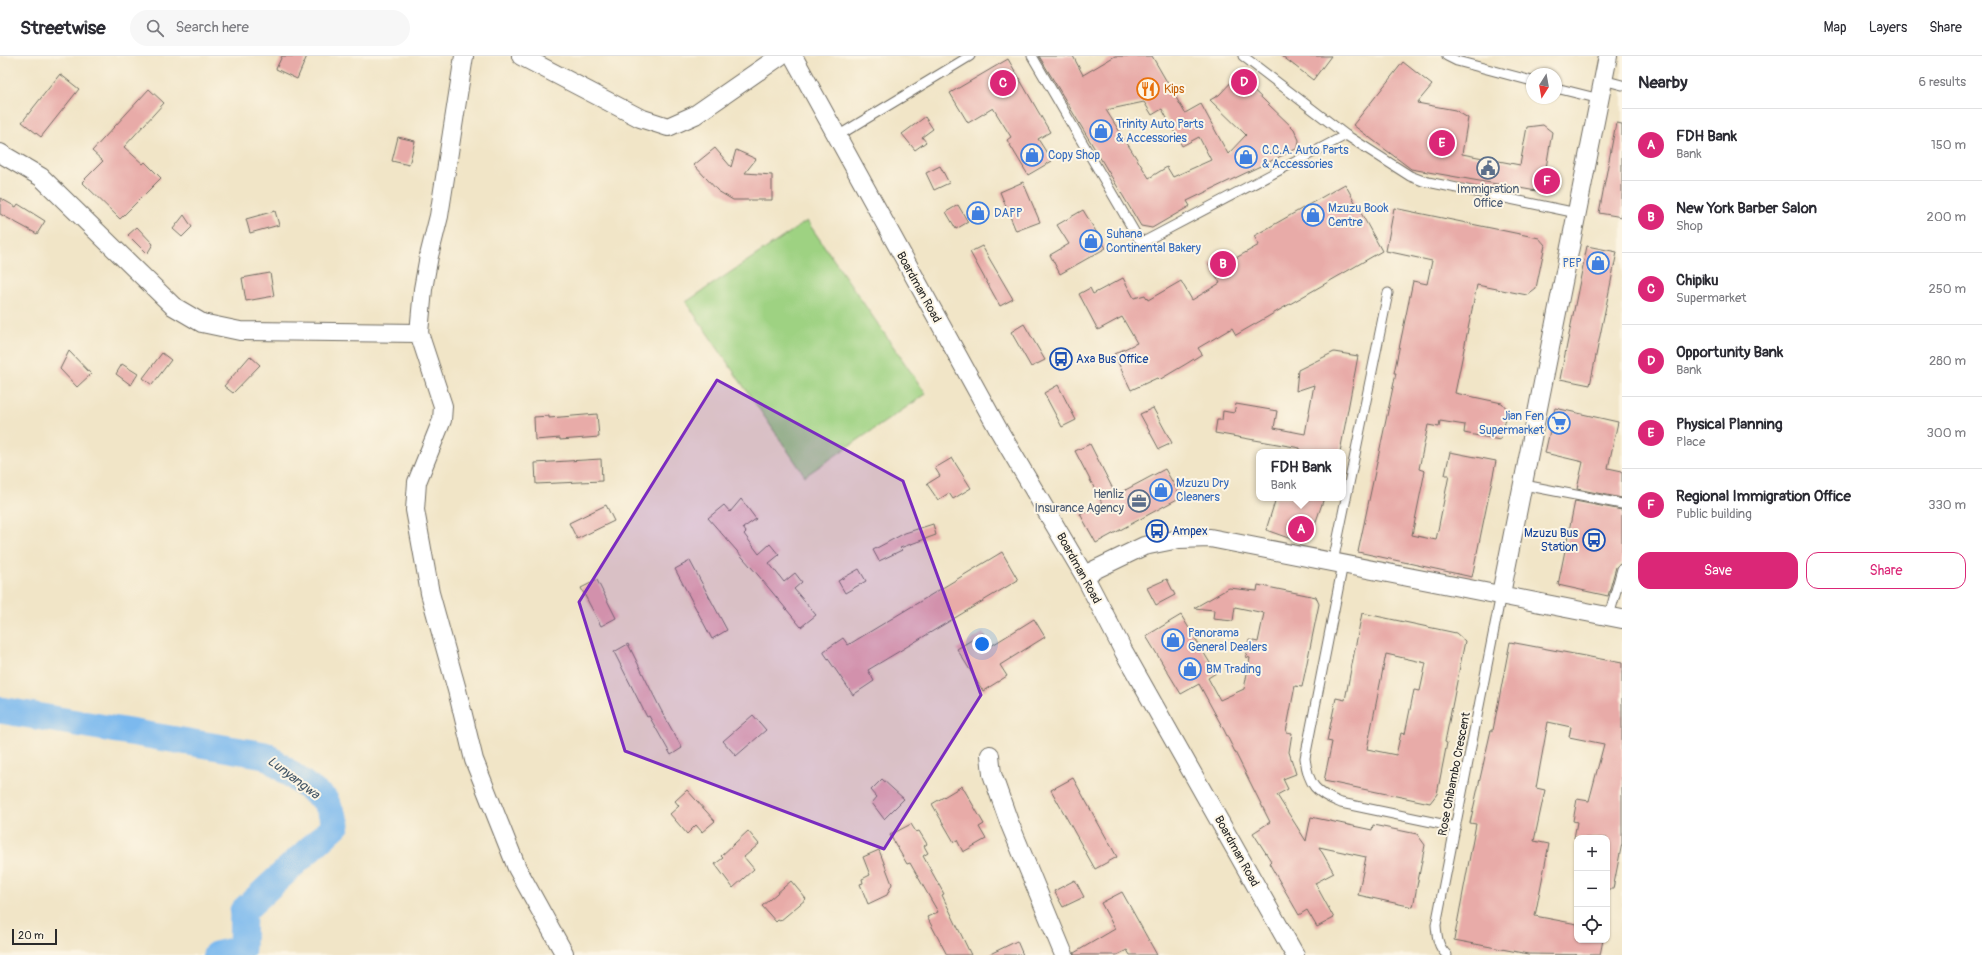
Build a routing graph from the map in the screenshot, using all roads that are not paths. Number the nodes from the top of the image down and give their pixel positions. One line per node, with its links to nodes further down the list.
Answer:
1 (464, 56): 20 (street)
2 (521, 56): 3 (street)
3 (780, 56)
4 (793, 56): 16 (street, Boardman Road)
5 (970, 56): 16 (lane)
6 (1032, 56): 15 (lane)
7 (1243, 56): 15 (lane)
8 (1446, 56): 10 (lane)
9 (1608, 56): 11 (street)
10 (1526, 79)
11 (1603, 80): 12 (lane); 14 (street)
12 (1622, 84)
13 (1562, 90): 14 (lane)
14 (1600, 99): 18 (street)
15 (1346, 135): 18 (lane)
16 (836, 137): 25 (street, Boardman Road)
17 (0, 153): 20 (street)
18 (1577, 213): 21 (street)
19 (1388, 293): 23 (lane)
20 (419, 333): 30 (street)
21 (1524, 485): 22 (lane); 26 (street)
22 (1622, 504)
23 (1338, 563): 25 (street); 26 (street); 29 (lane)
24 (1622, 569): 27 (lane)
25 (1084, 575): 32 (street, Boardman Road)
26 (1501, 594): 27 (street); 29 (lane, Rose Chibambo Crescent)
27 (1616, 618)
28 (990, 755): 31 (street)
29 (1456, 827): 33 (lane, Rose Chibambo Crescent)
30 (564, 954)
31 (1064, 955)
32 (1295, 955)
33 (1447, 955)

